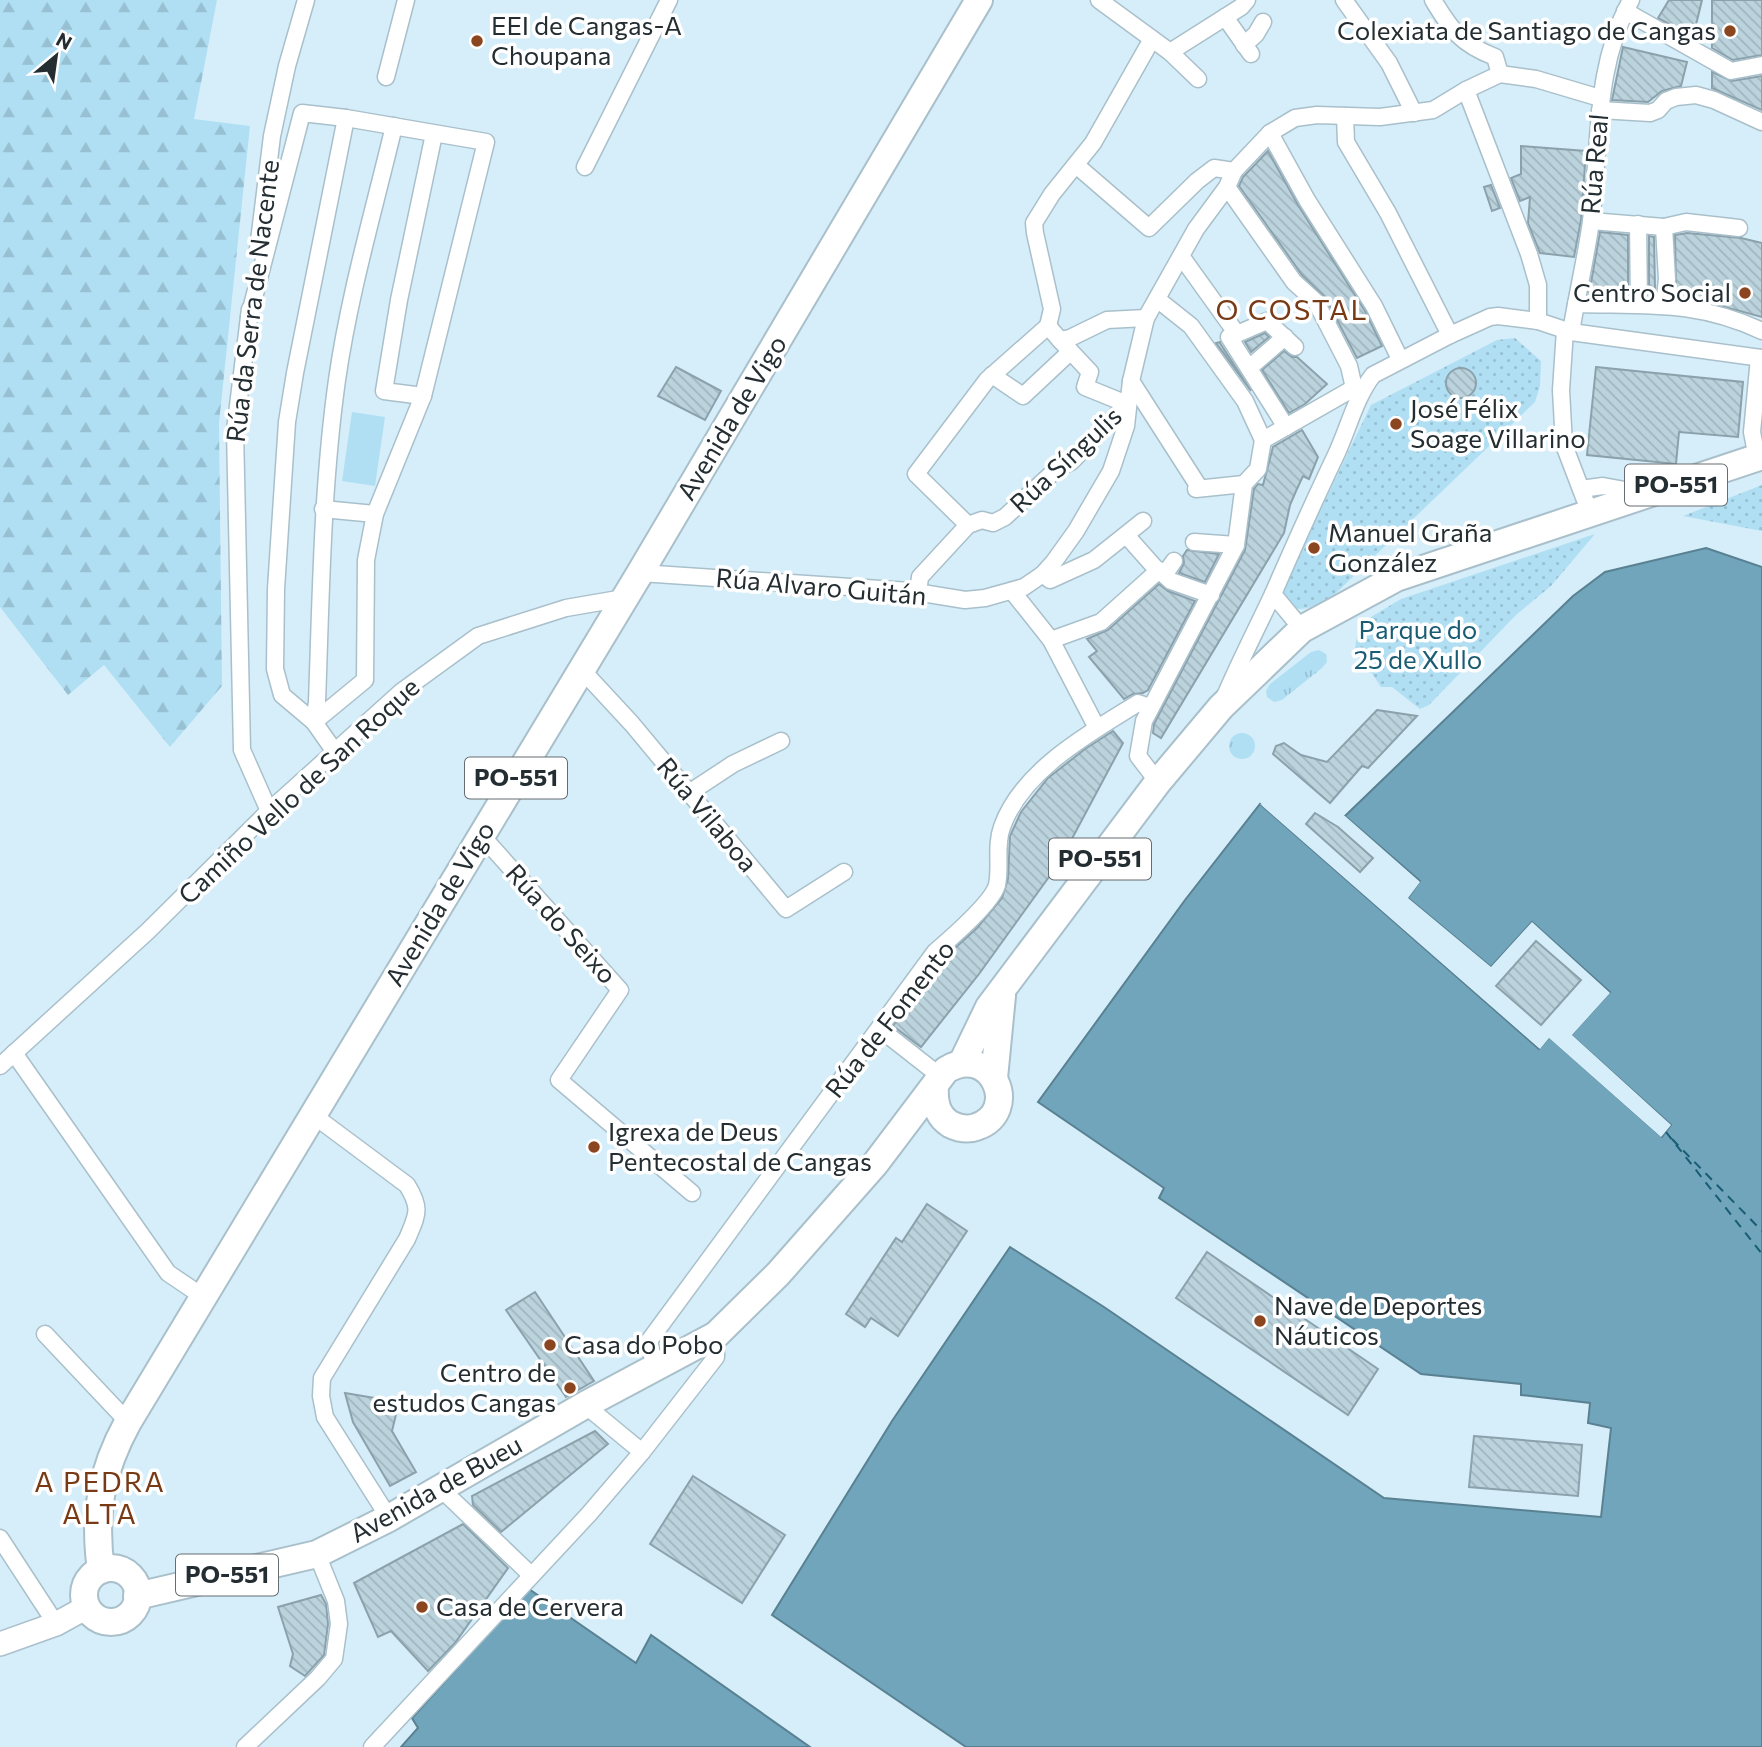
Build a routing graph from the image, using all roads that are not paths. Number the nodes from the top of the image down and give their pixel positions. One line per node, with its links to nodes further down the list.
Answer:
1 (306, 0): 40 (street, Rúa da Serra de Nacente)
2 (406, 0): 16 (street)
3 (669, 0): 28 (street)
4 (979, 0): 74 (main road, Avenida de Vigo / PO-551)
5 (1099, 0): 12 (street)
6 (1247, 0): 10 (street)
7 (1344, 0): 20 (street)
8 (1433, 0): 15 (street)
9 (1628, 6): 14 (street); 19 (street, Rúa Real)
10 (1224, 17): 11 (street); 13 (street)
11 (1263, 22)
12 (1152, 39): 13 (street); 27 (street)
13 (1170, 52): 17 (street)
14 (1762, 65)
15 (1500, 74): 18 (street); 19 (street)
16 (386, 77)
17 (1198, 79)
18 (1466, 90): 20 (street); 42 (street)
19 (1600, 104): 23 (street); 31 (street, Rúa Real)
20 (1414, 113): 21 (street)
21 (1345, 116): 25 (street); 47 (street)
22 (346, 118): 24 (street); 40 (street); 86 (street)
23 (1762, 122)
24 (394, 126): 26 (street); 64 (street)
25 (1270, 133): 29 (street); 51 (street)
26 (434, 134): 56 (street); 56 (street)
27 (1076, 165): 29 (street); 43 (street)
28 (585, 167)
29 (1234, 171): 30 (street)
30 (1227, 187): 35 (street); 55 (street)
31 (1591, 222): 32 (street); 37 (street, Rúa Real)
32 (1639, 224): 33 (street); 38 (street)
33 (1664, 227): 34 (street); 39 (street)
34 (1739, 228)
35 (1181, 256): 36 (street); 44 (street)
36 (1157, 299): 41 (street); 48 (street)
37 (1576, 304): 38 (street); 45 (street, Rúa Real)
38 (1639, 304): 39 (street)
39 (1664, 306): 46 (street)
40 (249, 317): 92 (street, Rúa da Serra de Nacente)
41 (1146, 318): 49 (street); 54 (street)
42 (1538, 321): 45 (street); 47 (street)
43 (1048, 326): 49 (street); 53 (street)
44 (1235, 331): 48 (street); 52 (street); 52 (street)
45 (1568, 331): 50 (street); 62 (street, Rúa Real)
46 (1762, 331)
47 (1450, 335): 51 (street)
48 (1204, 345): 59 (street)
49 (1065, 346): 53 (street); 57 (street)
50 (1760, 358): 60 (street)
51 (1400, 359): 55 (street)
52 (1249, 368): 58 (street)
53 (992, 375): 68 (street)
54 (1131, 381): 57 (street); 61 (street)
55 (1357, 393): 58 (street); 78 (street)
56 (423, 397): 66 (street)
57 (1127, 404): 68 (street, Rúa Síngulis); 75 (street)
58 (1286, 428): 59 (street)
59 (1263, 440): 61 (street)
60 (1760, 457): 63 (main road, PO-551)
61 (1244, 484): 71 (street)
62 (1581, 489): 63 (street); 65 (street, Rúa Real)
63 (1651, 494): 65 (main road, PO-551)
64 (323, 509): 66 (street); 86 (street)
65 (1590, 513): 81 (main road, PO-551)
66 (375, 514): 86 (street)
67 (1143, 522): 69 (street)
68 (968, 524): 76 (street)
69 (1126, 535): 73 (street); 75 (street)
70 (1194, 542): 71 (street)
71 (1236, 545): 79 (street)
72 (1174, 561): 73 (street)
73 (1158, 570): 79 (street); 82 (street)
74 (640, 573): 76 (street, Rúa Alvaro Guitán); 80 (main road, Avenida de Vigo / PO-551)
75 (1043, 574): 77 (street, Rúa Alvaro Guitán)
76 (918, 593): 77 (street, Rúa Alvaro Guitán)
77 (1007, 593): 82 (street)
78 (1273, 594): 81 (street); 84 (street)
79 (1211, 595): 85 (street)
80 (624, 598): 83 (main road, Avenida de Vigo / PO-551); 89 (street, Camiño Vello de San Roque)
81 (1302, 629): 84 (main road, PO-551)
82 (1051, 640): 87 (street)
83 (582, 670): 91 (street, Rúa Vilaboa); 93 (main road, Avenida de Vigo / PO-551)
84 (1230, 698): 90 (main road, PO-551)
85 (1150, 707): 87 (street, Rúa de Fomento); 90 (street)
86 (314, 722): 89 (street)
87 (1097, 728): 96 (street, Rúa de Fomento)
88 (781, 741): 91 (street)
89 (335, 752): 92 (street, Camiño Vello de San Roque)
90 (1157, 782): 95 (main road, PO-551)
91 (689, 793): 94 (street, Rúa Vilaboa)
92 (269, 811): 97 (street, Camiño Vello de San Roque)
93 (481, 835): 100 (main road, Avenida de Vigo / PO-551); 103 (street, Rúa do Seixo)
94 (844, 872)
95 (1003, 991): 98 (main road, PO-551); 99 (main road, PO-551)
96 (880, 1029): 98 (street); 107 (street, Rúa de Fomento)
97 (4, 1061): 104 (street, Camiño Vello de San Roque)
98 (946, 1075): 99 (main road); 101 (main road); 102 (main road, PO-551)
99 (994, 1078): 101 (main road, PO-551)
100 (313, 1115): 104 (main road, Avenida de Vigo / PO-551); 112 (street)
101 (947, 1122): 102 (main road, PO-551)
102 (875, 1164): 106 (main road, PO-551)
103 (692, 1193)
104 (202, 1296): 109 (main road, Avenida de Vigo / PO-551)
105 (45, 1334): 109 (street)
106 (716, 1335): 107 (main road, Avenida de Bueu / PO-551); 110 (street)
107 (655, 1369): 108 (main road, Avenida de Bueu / PO-551)
108 (585, 1405): 110 (street); 111 (main road, Avenida de Bueu / PO-551)
109 (128, 1422): 115 (main road, Avenida de Vigo / PO-551)
110 (642, 1452): 116 (street)
111 (440, 1488): 112 (main road, Avenida de Bueu / PO-551); 116 (street)
112 (389, 1518): 114 (main road, Avenida de Bueu / PO-551)
113 (0, 1538): 119 (street)
114 (317, 1554): 117 (main road, Avenida de Bueu / PO-551); 121 (street)
115 (101, 1570): 117 (main road); 118 (main road)
116 (530, 1574): 122 (street)
117 (137, 1595): 118 (main road)
118 (87, 1607): 119 (main road)
119 (56, 1624): 120 (main road)
120 (0, 1644)
121 (245, 1747)
122 (372, 1747)

